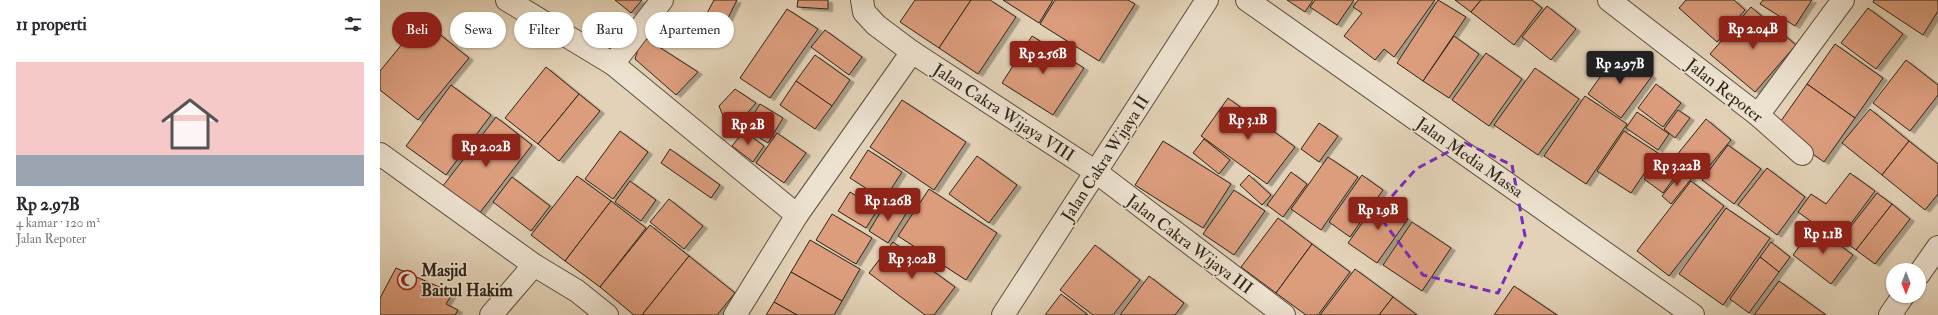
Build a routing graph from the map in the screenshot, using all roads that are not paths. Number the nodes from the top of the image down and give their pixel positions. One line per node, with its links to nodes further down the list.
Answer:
1 (507, 0): 9 (street)
2 (662, 0): 9 (street)
3 (862, 0): 8 (street, Jalan Cakra Wijaya VIII)
4 (1207, 0): 13 (street, Jalan Cakra Wijaya II)
5 (1248, 0): 24 (street, Jalan Media Massa)
6 (1609, 0): 10 (street, Jalan Repoter)
7 (1843, 0): 10 (street)
8 (912, 52): 13 (street, Jalan Cakra Wijaya VIII); 14 (street)
9 (613, 64): 14 (street)
10 (1758, 115): 12 (street, Jalan Repoter)
11 (380, 154): 17 (street)
12 (1802, 154)
13 (1096, 172): 22 (street, Jalan Cakra Wijaya II); 23 (street, Jalan Cakra Wijaya III)
14 (797, 215): 21 (street)
15 (1938, 247): 16 (street)
16 (1926, 264)
17 (534, 265): 19 (street); 20 (street)
18 (1899, 303): 25 (street)
19 (491, 315)
20 (607, 315)
21 (735, 315)
22 (1003, 315)
23 (1284, 315)
24 (1693, 315)
25 (1890, 315)

